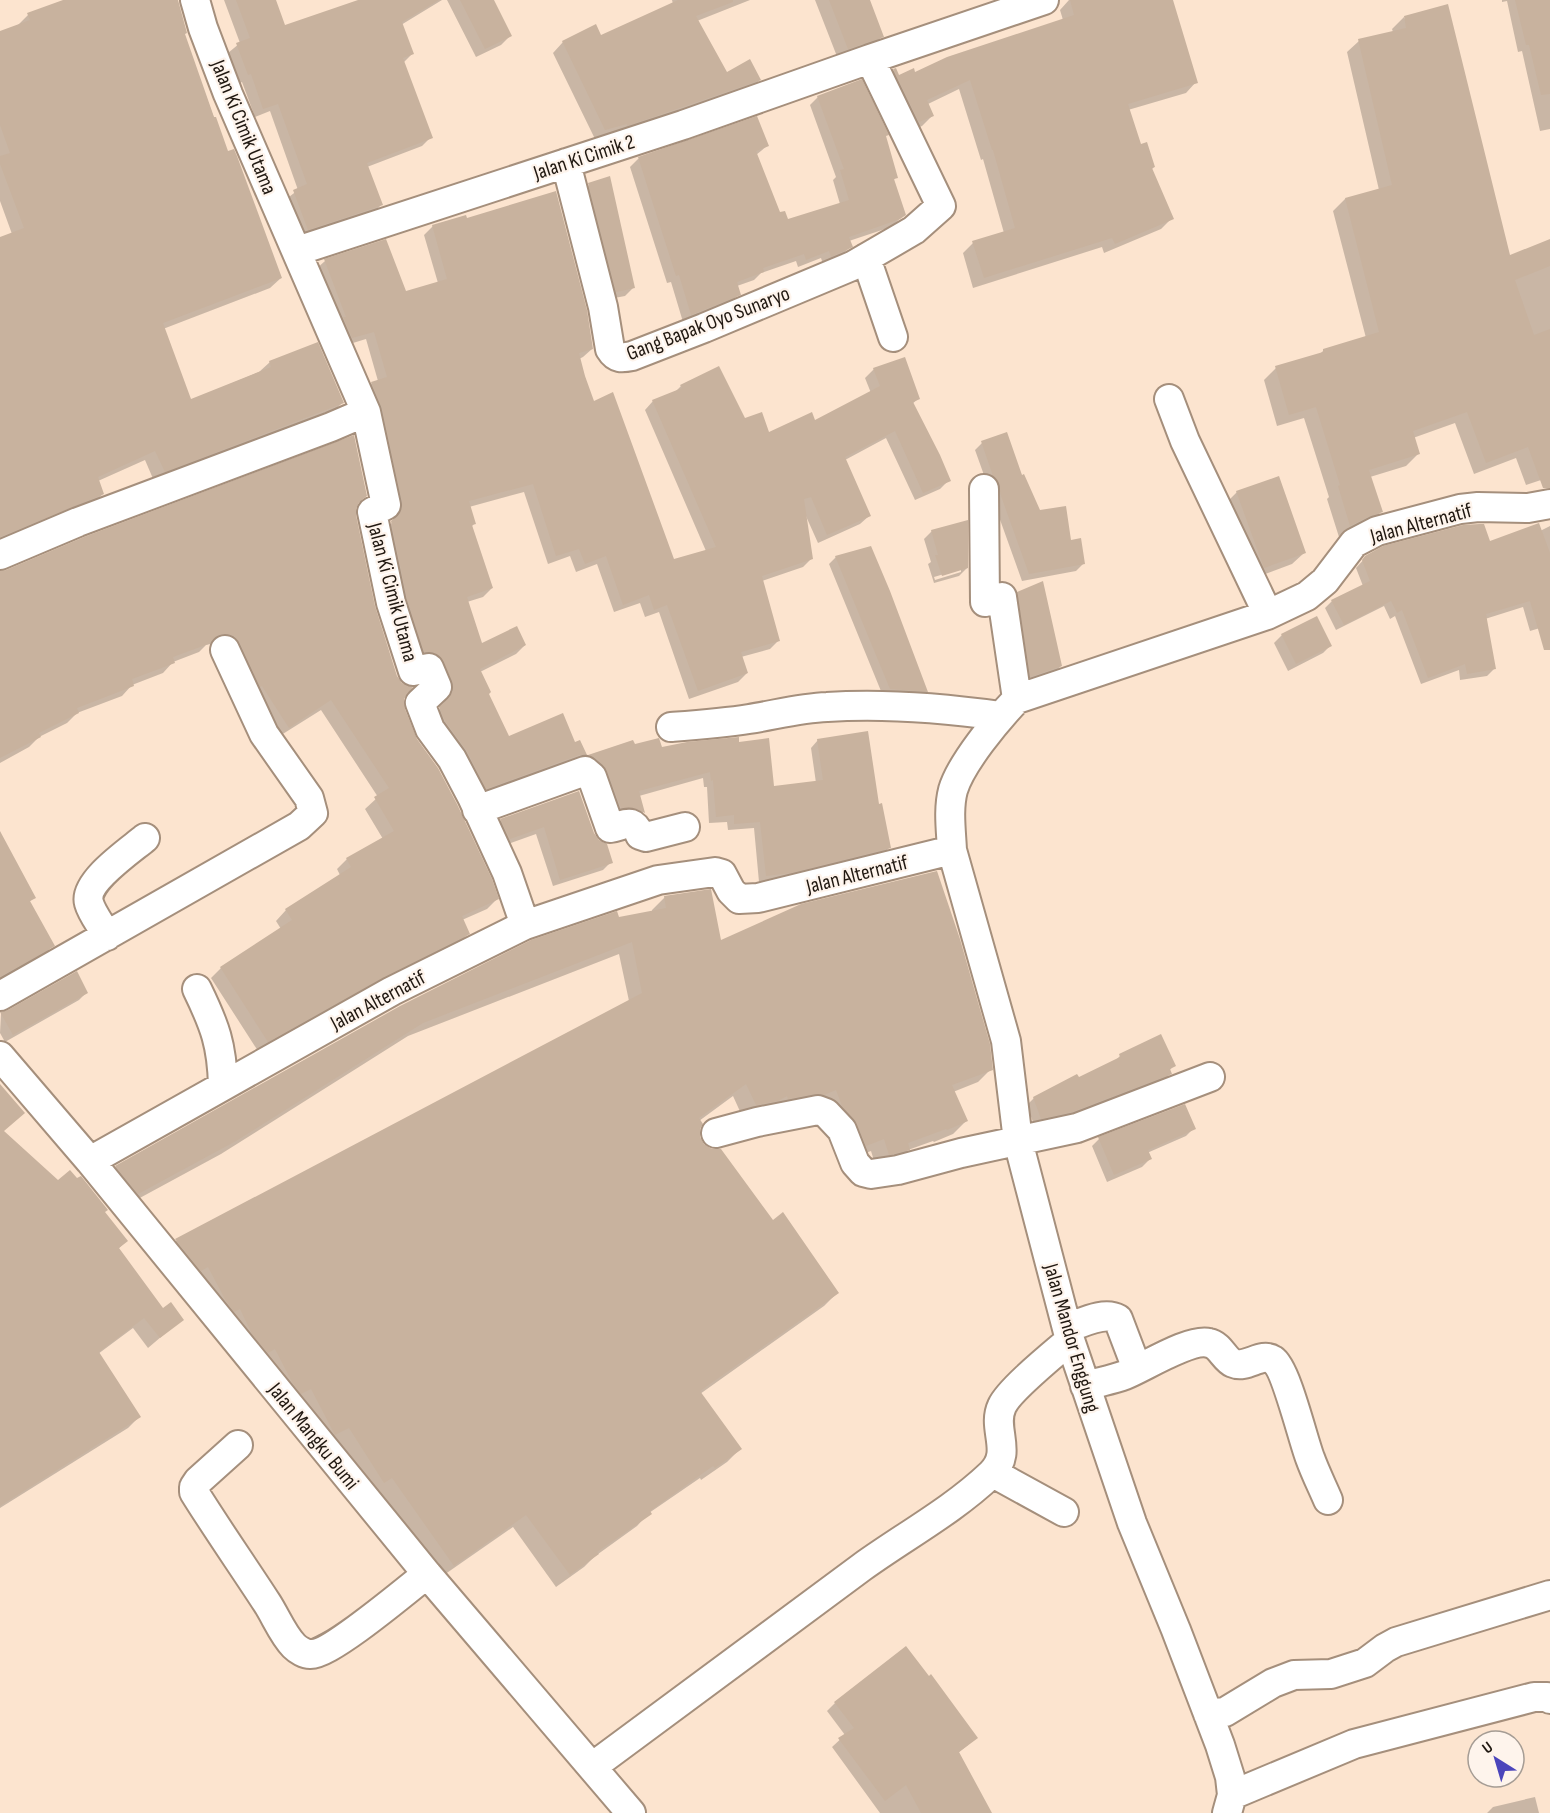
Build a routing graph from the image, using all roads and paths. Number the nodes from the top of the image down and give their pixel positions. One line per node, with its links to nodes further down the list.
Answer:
1 (195, 0): 5 (street, Jalan Ki Cimik Utama)
2 (1044, 0): 3 (street, Jalan Ki Cimik 2)
3 (870, 59): 4 (street, Jalan Ki Cimik 2); 6 (street, Gang Bapak Oyo Sunaryo)
4 (566, 163): 5 (street, Jalan Ki Cimik 2); 6 (street, Gang Bapak Oyo Sunaryo)
5 (297, 251): 9 (street, Jalan Ki Cimik Utama)
6 (866, 258): 7 (street)
7 (893, 337)
8 (1169, 399): 13 (street)
9 (366, 412): 12 (street); 17 (street, Jalan Ki Cimik Utama)
10 (984, 489): 15 (street)
11 (1550, 504): 13 (street, Jalan Alternatif)
12 (0, 555)
13 (1267, 615): 15 (street, Jalan Alternatif)
14 (225, 650): 22 (street)
15 (1009, 708): 16 (street); 20 (street)
16 (671, 727)
17 (477, 810): 18 (street); 21 (street, Jalan Ki Cimik Utama)
18 (685, 827)
19 (145, 838): 22 (street)
20 (952, 850): 21 (street, Jalan Alternatif); 29 (street, Jalan Mandor Enggung)
21 (525, 925): 27 (street, Jalan Alternatif)
22 (107, 936): 24 (street)
23 (197, 988): 27 (street)
24 (0, 996)
25 (0, 1056): 30 (street, Jalan Mangku Bumi)
26 (1210, 1077): 29 (street)
27 (223, 1086): 30 (street, Jalan Alternatif)
28 (716, 1133): 29 (street)
29 (1018, 1141): 31 (street, Jalan Mandor Enggung)
30 (90, 1161): 38 (street, Jalan Mangku Bumi)
31 (1069, 1334): 32 (street); 33 (street, Jalan Mandor Enggung); 35 (street)
32 (1137, 1369): 33 (street); 36 (street)
33 (1085, 1386): 41 (street, Jalan Mandor Enggung)
34 (238, 1445): 38 (street)
35 (993, 1473): 37 (street); 42 (street)
36 (1328, 1500)
37 (1064, 1512)
38 (427, 1574): 42 (street, Jalan Mangku Bumi)
39 (1550, 1595): 41 (street)
40 (1550, 1699): 43 (street)
41 (1208, 1714): 43 (street, Jalan Mandor Enggung)
42 (592, 1767): 44 (street, Jalan Mangku Bumi)
43 (1230, 1804)
44 (631, 1813)

